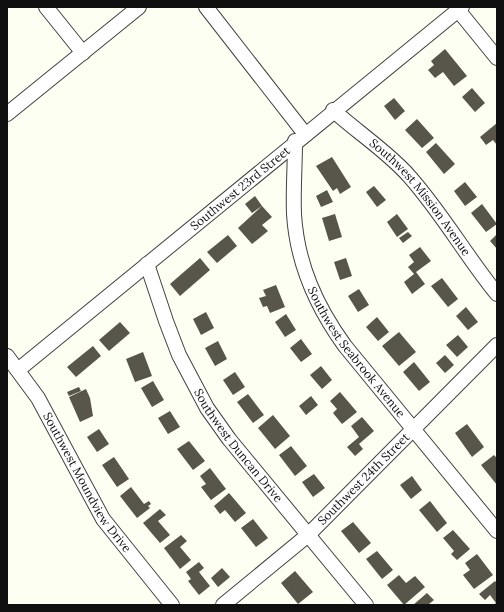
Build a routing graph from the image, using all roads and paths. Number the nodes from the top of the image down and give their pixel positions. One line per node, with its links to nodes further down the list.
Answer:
1 (46, 7): 5 (street)
2 (139, 7): 5 (street)
3 (206, 7): 9 (street)
4 (460, 9): 6 (street); 7 (street, Southwest 23rd Street)
5 (83, 53): 8 (street)
6 (497, 58)
7 (333, 110): 9 (street, Southwest 23rd Street); 11 (street, Southwest Mission Avenue)
8 (7, 114)
9 (300, 138): 10 (street, Southwest 23rd Street); 15 (street, Southwest Seabrook Avenue)
10 (147, 264): 14 (street, Southwest 23rd Street); 17 (street, Southwest Duncan Drive)
11 (497, 294)
12 (497, 345): 15 (street, Southwest 24th Street)
13 (7, 356): 14 (street, Southwest Moundview Drive)
14 (18, 370): 18 (street, Southwest Moundview Drive)
15 (414, 429): 16 (street, Southwest Seabrook Avenue); 17 (street, Southwest 24th Street)
16 (497, 531)
17 (308, 535): 19 (street, Southwest 24th Street); 20 (street, Southwest Duncan Drive)
18 (172, 605)
19 (223, 605)
20 (366, 605)

